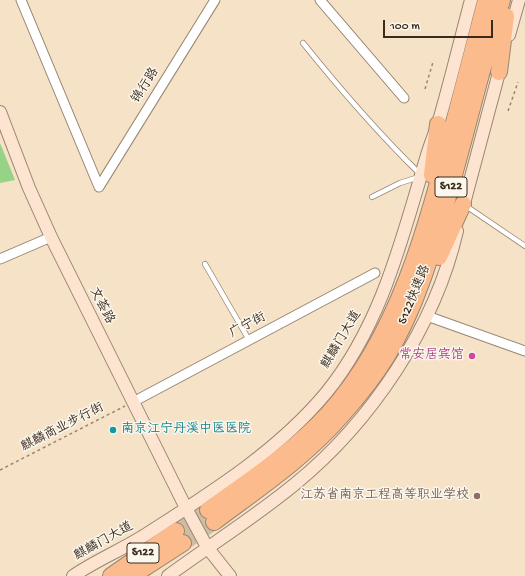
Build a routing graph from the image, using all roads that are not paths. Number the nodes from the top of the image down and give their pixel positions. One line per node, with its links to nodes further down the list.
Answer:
1 (21, 0): 2 (street, 锦行路)
2 (215, 0)
3 (320, 0): 11 (street)
4 (471, 0): 13 (street, 麒麟门大道)
5 (486, 0): 17 (highway, S122快速路 / S122)
6 (502, 0): 23 (highway, S122快速路 / S122)
7 (508, 0): 10 (highway)
8 (519, 0): 10 (street)
9 (303, 44): 14 (lane)
10 (499, 72): 16 (street)
11 (404, 98)
12 (0, 112): 18 (street, 文荟路)
13 (438, 124): 14 (street, 麒麟门大道); 17 (highway)
14 (421, 176): 15 (lane); 28 (street, 麒麟门大道)
15 (372, 197)
16 (463, 204): 19 (lane); 23 (highway); 24 (street)
17 (426, 224): 23 (highway, S122快速路 / S122)
18 (51, 237): 20 (street); 27 (street, 文荟路)
19 (525, 246)
20 (0, 259)
21 (205, 264): 25 (lane)
22 (375, 273): 25 (street, 广宁街)
23 (407, 316)
24 (427, 316): 26 (street); 29 (street)
25 (249, 340): 27 (street, 广宁街)
26 (525, 351)
27 (133, 402): 28 (street, 文荟路)
28 (186, 508): 29 (street, 文荟路); 31 (street, 麒麟门大道)
29 (208, 547): 33 (street); 34 (street, 文荟路)
30 (111, 575): 32 (highway, S122)
31 (73, 576)
32 (132, 576)
33 (168, 576)
34 (230, 576)

